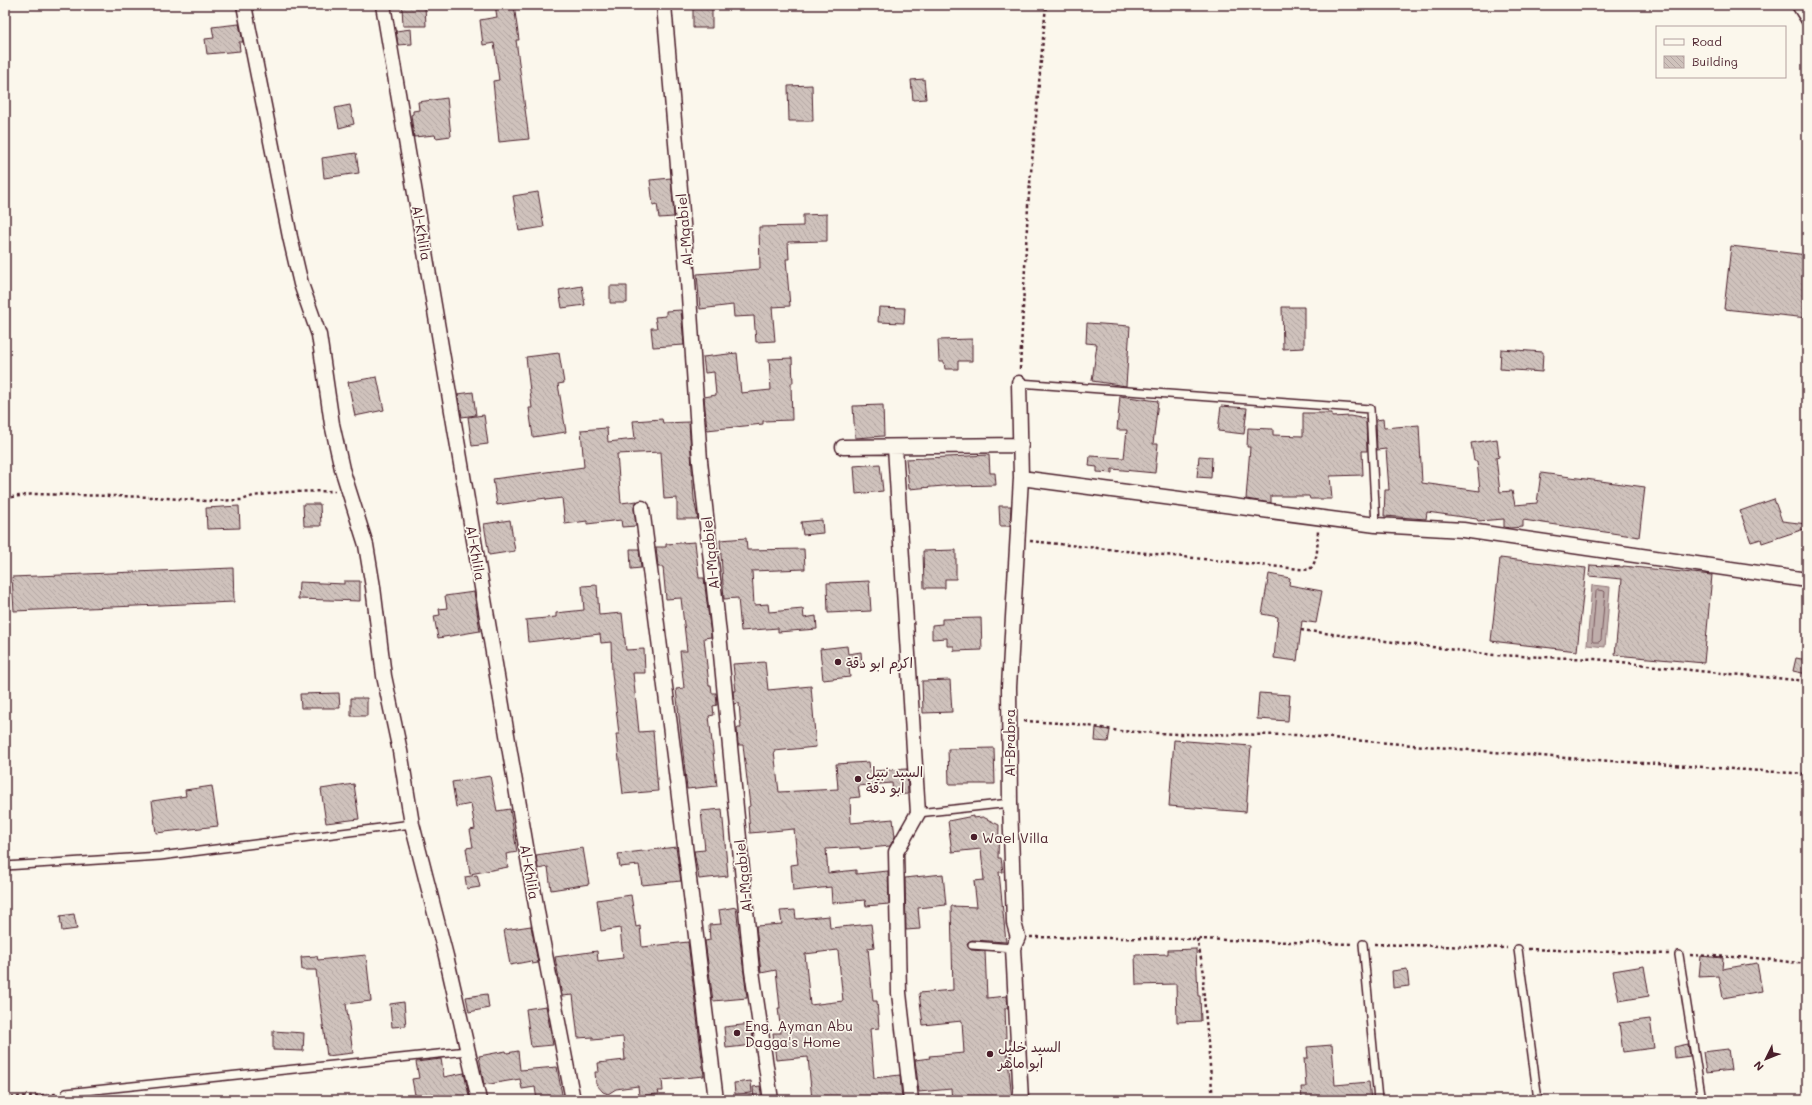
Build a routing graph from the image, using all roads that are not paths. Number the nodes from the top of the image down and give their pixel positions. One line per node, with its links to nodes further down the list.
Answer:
1 (244, 5): 16 (street)
2 (382, 5): 26 (street, Al-Khlila)
3 (664, 5): 28 (street, Al-Mqabiel)
4 (1795, 5): 5 (lane)
5 (1807, 24)
6 (1020, 383): 7 (street, Al-Brabra); 12 (lane)
7 (1021, 445): 9 (street); 10 (street, Al-Brabra)
8 (842, 447): 9 (street)
9 (895, 447): 15 (street)
10 (1021, 478): 12 (street); 14 (street, Al-Brabra)
11 (642, 508): 27 (street)
12 (1376, 525): 13 (street)
13 (1807, 580)
14 (1010, 803): 15 (lane); 18 (street, Al-Brabra)
15 (918, 813): 29 (street)
16 (412, 824): 17 (lane); 23 (street)
17 (5, 866)
18 (1015, 942): 20 (lane); 30 (street, Al-Brabra)
19 (1363, 944): 31 (lane)
20 (972, 945)
21 (1518, 949): 32 (lane)
22 (1679, 954): 33 (lane)
23 (467, 1051): 24 (lane); 25 (street)
24 (69, 1100)
25 (479, 1100)
26 (573, 1100)
27 (716, 1100)
28 (771, 1100)
29 (911, 1100)
30 (1021, 1100)
31 (1378, 1100)
32 (1538, 1100)
33 (1702, 1100)

